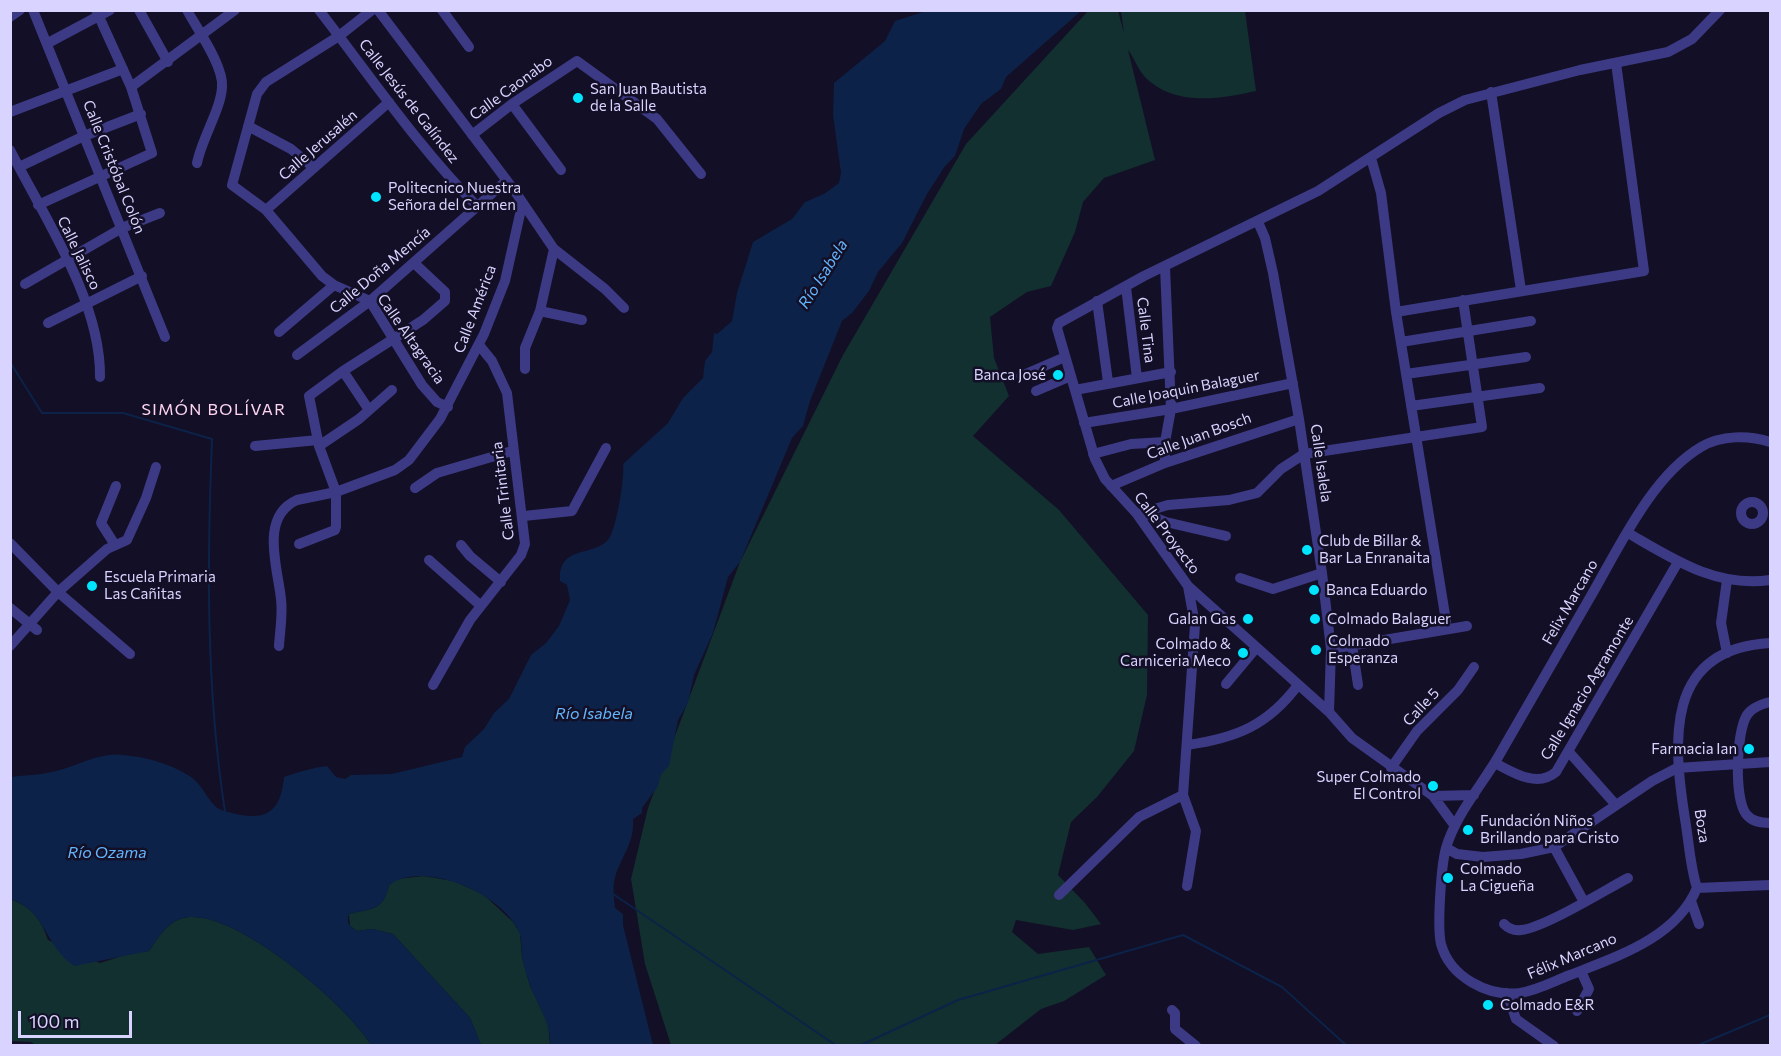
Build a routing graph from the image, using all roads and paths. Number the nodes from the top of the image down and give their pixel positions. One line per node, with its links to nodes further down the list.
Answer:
1 (20, 10): 13 (street)
2 (33, 10): 16 (street, Calle Cristóbal Colón)
3 (110, 10): 12 (street)
4 (139, 10): 18 (street)
5 (187, 10): 14 (street)
6 (235, 10): 14 (street)
7 (319, 10): 15 (street, Calle Jesús de Galíndez)
8 (372, 10): 15 (street, Calle Altagracia)
9 (378, 10): 29 (street)
10 (442, 10): 17 (street)
11 (1720, 10): 19 (street)
12 (98, 13): 16 (street); 20 (street)
13 (10, 17)
14 (201, 36): 18 (street); 33 (street)
15 (339, 36): 24 (street, Calle Jesús de Galíndez); 28 (street, Calle Altagracia)
16 (48, 43): 22 (street, Calle Cristóbal Colón)
17 (469, 47)
18 (168, 62): 21 (street)
19 (1616, 63): 23 (street); 55 (street)
20 (123, 69): 21 (street); 22 (street)
21 (131, 87): 27 (street)
22 (67, 90): 26 (street); 30 (street, Calle Cristóbal Colón)
23 (1491, 92): 32 (street); 55 (street)
24 (389, 102): 35 (street, Calle Jerusalén); 42 (street, Calle Jesús de Galíndez)
25 (512, 104): 29 (street, Calle Caonabo); 36 (street); 37 (street, Calle Caonabo)
26 (10, 112)
27 (141, 114): 30 (street); 38 (street)
28 (248, 126): 35 (street); 43 (street, Calle Altagracia)
29 (472, 135): 39 (street)
30 (84, 136): 34 (street); 38 (street, Calle Cristóbal Colón)
31 (10, 150): 34 (street, Calle Jalisco)
32 (1371, 158): 45 (street); 62 (street)
33 (197, 163)
34 (19, 167): 41 (street, Calle Jalisco)
35 (314, 168): 43 (street, Calle Jerusalén)
36 (561, 170)
37 (701, 174)
38 (99, 176): 41 (street); 46 (street, Calle Cristóbal Colón)
39 (506, 181): 40 (street); 42 (street, Calle Doña Mencía)
40 (522, 205): 47 (street); 71 (street, Calle América)
41 (38, 206): 48 (street, Calle Jalisco)
42 (478, 207): 49 (street, Calle Doña Mencía)
43 (266, 210): 53 (street, Calle Altagracia)
44 (160, 213): 46 (street)
45 (1258, 222): 50 (street); 85 (street, Calle Isalela)
46 (122, 228): 48 (street); 51 (street, Calle Cristóbal Colón)
47 (554, 249): 60 (street); 61 (street)
48 (68, 261): 52 (street); 58 (street, Calle Jalisco)
49 (414, 263): 57 (street, Calle Doña Mencía); 69 (street)
50 (1165, 267): 54 (street); 78 (street)
51 (142, 276): 58 (street); 68 (street, Calle Cristóbal Colón)
52 (25, 284)
53 (334, 285): 57 (street, Calle Altagracia); 66 (street)
54 (1126, 287): 59 (street); 83 (street, Calle Tina)
55 (1521, 290): 56 (street)
56 (1463, 300): 62 (street); 67 (street)
57 (370, 301): 69 (street, Calle Altagracia); 72 (street, Calle Doña Mencía)
58 (87, 302): 65 (street); 82 (street, Calle Jalisco)
59 (1097, 302): 73 (street, Calle Proyecto); 84 (street)
60 (624, 308)
61 (540, 311): 63 (street); 76 (street)
62 (1396, 312): 70 (street)
63 (582, 320)
64 (1531, 321): 67 (street)
65 (48, 322)
66 (279, 332)
67 (1468, 332): 70 (street); 75 (street)
68 (165, 337)
69 (392, 339): 77 (street); 92 (street, Calle Altagracia)
70 (1401, 342): 79 (street)
71 (479, 345): 92 (street, Calle América); 103 (street, Calle Trinitaria)
72 (297, 356)
73 (1065, 357): 80 (street); 81 (street, Calle Proyecto)
74 (1526, 357): 75 (street)
75 (1473, 365): 79 (street); 90 (street)
76 (525, 369)
77 (343, 371): 94 (street); 100 (street)
78 (1170, 372): 83 (street); 93 (street)
79 (1406, 374): 91 (street)
80 (1022, 376)
81 (1071, 376): 88 (street, Calle Proyecto); 89 (street)
82 (100, 377)
83 (1137, 378): 84 (street)
84 (1108, 382): 88 (street)
85 (1293, 383): 93 (street, Calle Joaquin Balaguer); 95 (street, Calle Isalela)
86 (1540, 388): 90 (street)
87 (392, 390): 94 (street)
88 (1075, 390): 96 (street, Calle Proyecto)
89 (1036, 391)
90 (1478, 397): 91 (street); 97 (street)
91 (1411, 406): 97 (street)
92 (448, 407): 111 (street, Calle América)
93 (1171, 409): 96 (street, Calle Joaquin Balaguer); 98 (street)
94 (369, 410): 100 (street)
95 (1299, 419): 105 (street, Calle Isalela); 106 (street, Calle Juan Bosch)
96 (1084, 423): 104 (street, Calle Proyecto)
97 (1415, 436): 105 (street); 131 (street)
98 (1165, 442): 104 (street); 106 (street)
99 (1770, 442): 114 (street, Felix Marcano)
100 (318, 443): 101 (street); 111 (street)
101 (255, 446)
102 (606, 448): 113 (street)
103 (512, 451): 110 (street); 113 (street, Calle Trinitaria)
104 (1093, 454): 109 (street, Calle Proyecto)
105 (1304, 454): 112 (street); 122 (street, Calle Isalela)
106 (1165, 463): 109 (street, Calle Juan Bosch)
107 (156, 466): 117 (street)
108 (116, 486): 117 (street)
109 (1111, 486): 112 (street, Calle Proyecto)
110 (415, 488)
111 (336, 492): 116 (street); 137 (street, Calle América)
112 (1139, 513): 115 (street); 127 (street, Calle Proyecto)
113 (524, 516): 126 (street, Calle Trinitaria)
114 (1628, 532): 121 (street); 153 (street, Felix Marcano)
115 (1226, 536)
116 (298, 544)
117 (115, 545): 128 (street)
118 (461, 545): 126 (street)
119 (13, 551): 128 (street)
120 (429, 560): 129 (street)
121 (1678, 562): 124 (street); 150 (street, Calle Ignacio Agramonte)
122 (1322, 573): 123 (street); 139 (street, Calle Isalela)
123 (1240, 578)
124 (1727, 580): 125 (street); 140 (street)
125 (1770, 580)
126 (501, 582): 129 (street, Calle Trinitaria)
127 (1188, 586): 138 (street, Calle Proyecto); 149 (street)
128 (58, 592): 132 (street); 141 (street)
129 (481, 606): 144 (street, Calle Trinitaria)
130 (10, 608): 132 (street)
131 (1446, 621)
132 (33, 626): 136 (street)
133 (1467, 626): 135 (street)
134 (1770, 643): 140 (street)
135 (1352, 645): 139 (street); 146 (street)
136 (10, 646)
137 (279, 646)
138 (1257, 648): 143 (street); 145 (street, Calle Proyecto)
139 (1331, 649): 148 (street, Calle Isalela)
140 (1727, 653): 155 (street, Boza)
141 (130, 654)
142 (1474, 667): 154 (street, Calle 5)
143 (1226, 684)
144 (433, 685)
145 (1298, 685): 148 (street, Calle Proyecto); 149 (street)
146 (1359, 685)
147 (1770, 702): 151 (street)
148 (1329, 712): 154 (street, Calle Proyecto)
149 (1187, 746): 156 (street)
150 (1569, 752): 153 (street, Calle Ignacio Agramonte); 159 (street)
151 (1738, 762): 152 (street); 155 (street); 160 (street)
152 (1770, 762)
153 (1495, 763): 157 (street, Felix Marcano)
154 (1391, 768): 158 (street, Calle Proyecto)
155 (1677, 768): 159 (street); 167 (street, Boza)
156 (1183, 795): 166 (street); 168 (street)
157 (1474, 795): 158 (street); 161 (street, Felix Marcano)
158 (1433, 796): 161 (street)
159 (1616, 806): 162 (street)
160 (1770, 823)
161 (1455, 826): 163 (street, Felix Marcano)
162 (1554, 847): 163 (street); 170 (street)
163 (1446, 848): 174 (street, Félix Marcano)
164 (1628, 878): 170 (street)
165 (1770, 885): 167 (street)
166 (1187, 886)
167 (1697, 888): 169 (street, Félix Marcano)
168 (1059, 895)
169 (1691, 901): 172 (street); 173 (street, Félix Marcano)
170 (1584, 902): 171 (street)
171 (1504, 924)
172 (1699, 924)
173 (1581, 971): 174 (street, Félix Marcano); 176 (street)
174 (1507, 993): 178 (street)
175 (1172, 1010): 177 (street)
176 (1577, 1011)
177 (1196, 1046)
178 (1554, 1046)

